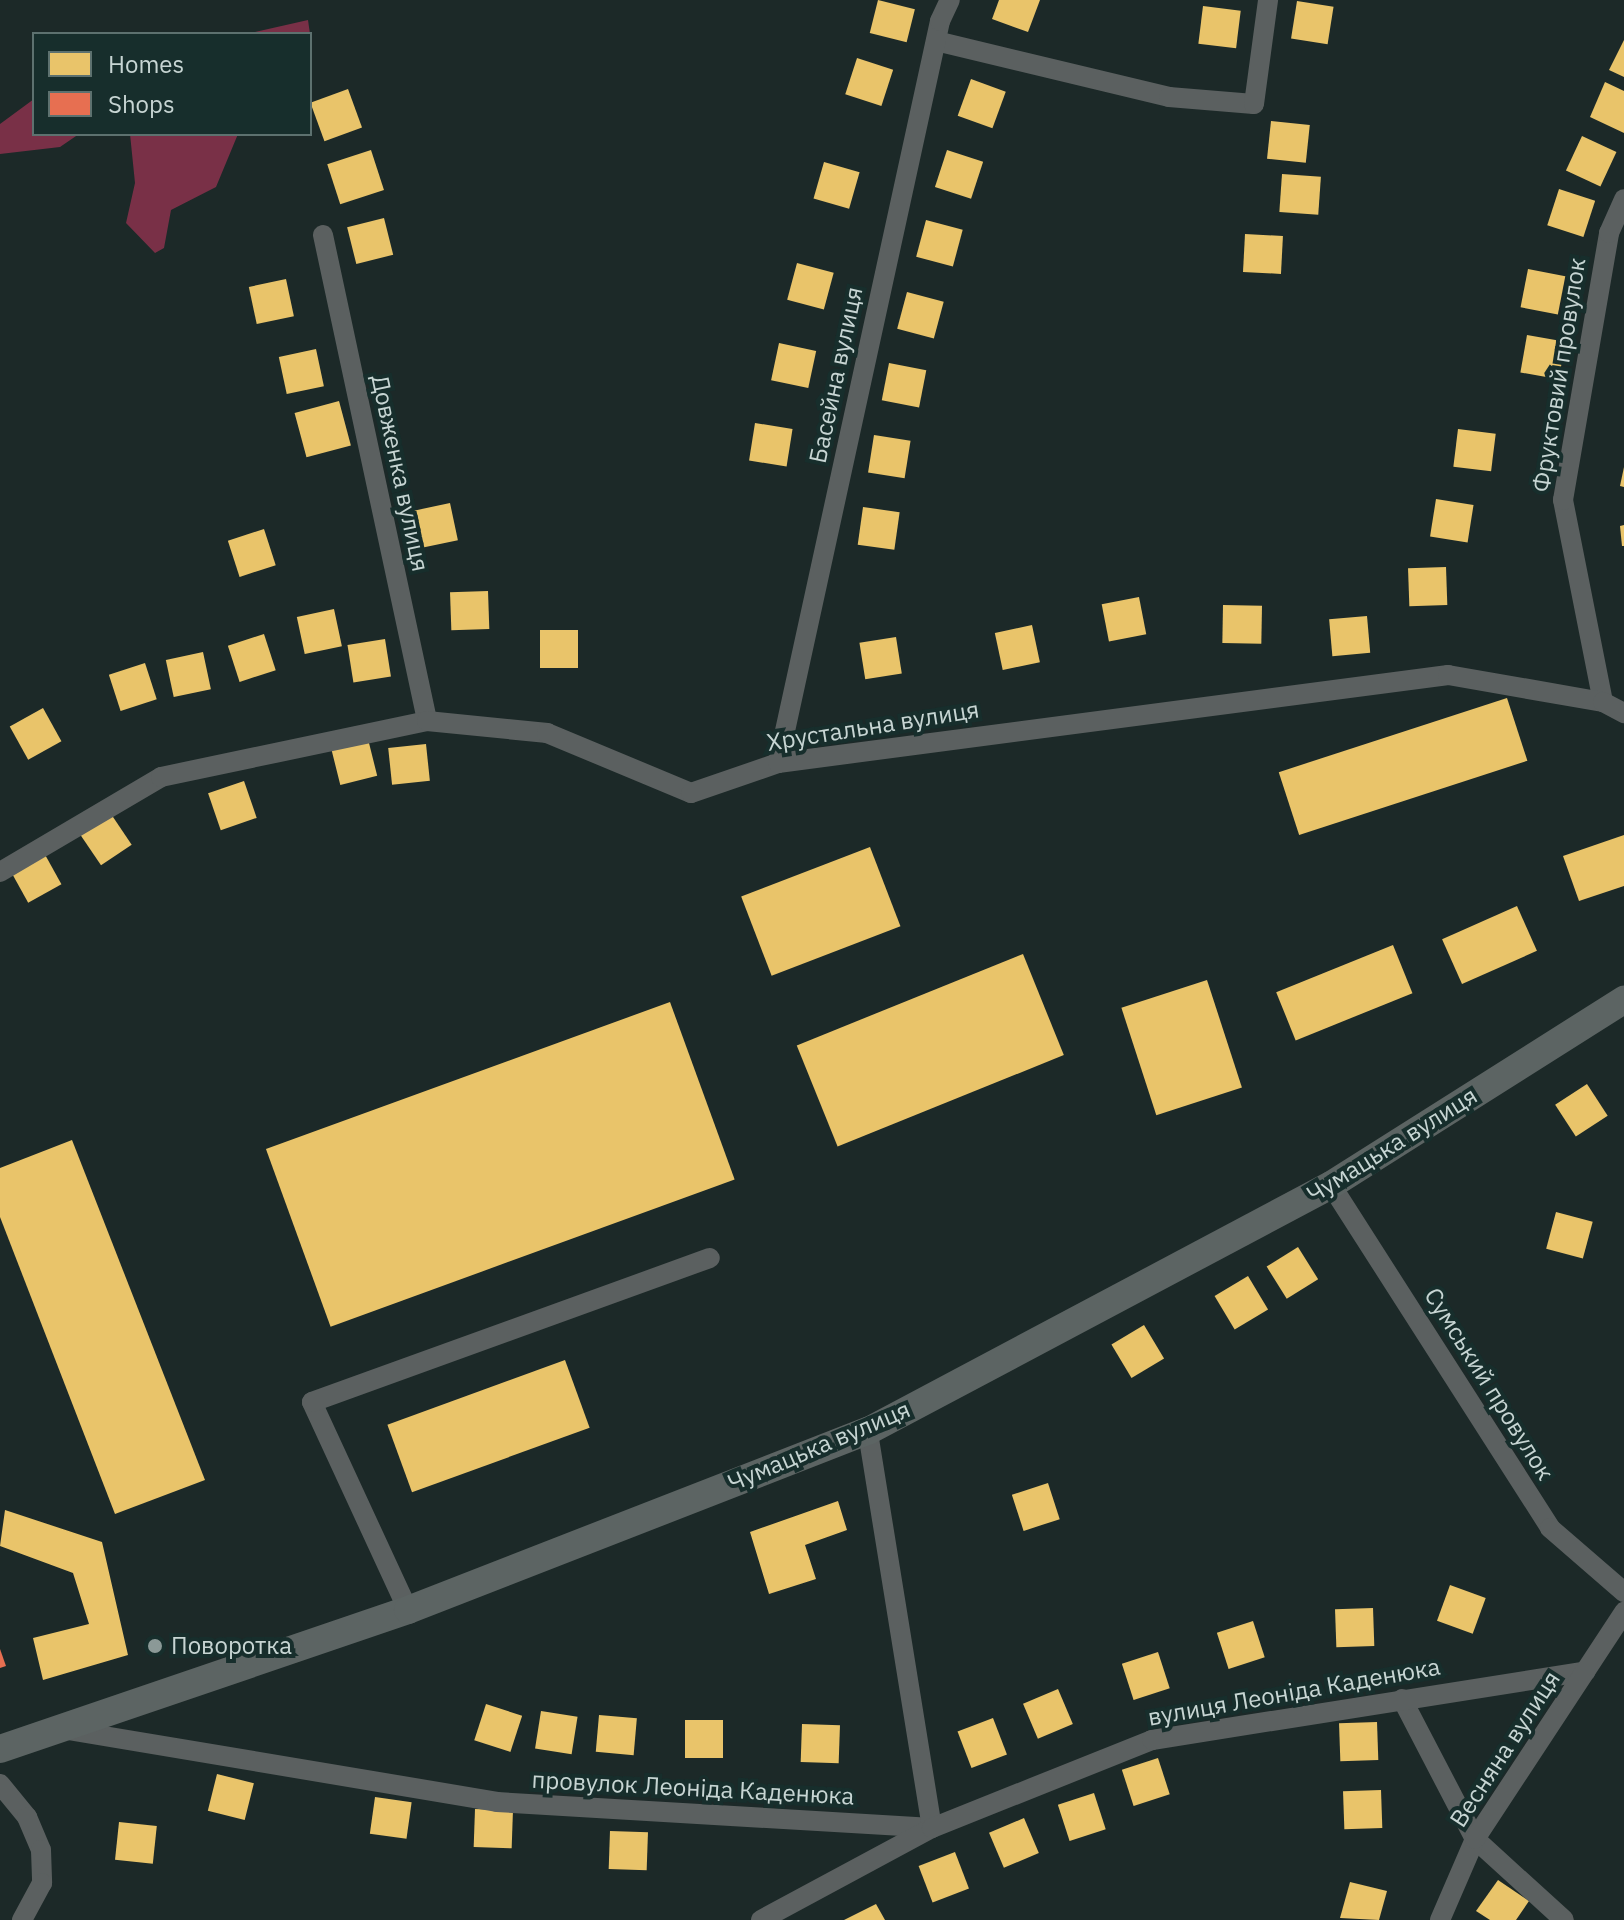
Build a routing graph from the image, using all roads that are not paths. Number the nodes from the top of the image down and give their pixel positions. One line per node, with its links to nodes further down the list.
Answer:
1 (950, 0): 3 (street, Басейна вулиця)
2 (1268, 0): 3 (street)
3 (936, 41): 9 (street, Басейна вулиця)
4 (1624, 199): 6 (street, Фруктовий провулок)
5 (323, 235): 8 (street, Довженка вулиця)
6 (1603, 702): 7 (street, Хрустальна вулиця); 9 (street, Хрустальна вулиця)
7 (1624, 713)
8 (427, 721): 9 (street, Хрустальна вулиця); 10 (street, Хрустальна вулиця)
9 (778, 763)
10 (0, 872)
11 (1624, 1000): 12 (street, Чумацька вулиця)
12 (1331, 1185): 14 (street, Чумацька вулиця); 15 (street, Сумський провулок)
13 (710, 1258): 16 (street)
14 (868, 1431): 16 (street, Чумацька вулиця); 23 (street)
15 (1624, 1592)
16 (408, 1610): 20 (street, Чумацька вулиця)
17 (1624, 1612): 18 (street, Весняна вулиця)
18 (1586, 1671): 19 (street, вулиця Леоніда Каденюка); 24 (street, Весняна вулиця)
19 (1402, 1699): 23 (street, вулиця Леоніда Каденюка); 24 (street)
20 (54, 1728): 21 (street, Чумацька вулиця); 23 (street, провулок Леоніда Каденюка)
21 (0, 1749)
22 (0, 1784): 25 (street)
23 (932, 1828): 28 (street, вулиця Леоніда Каденюка)
24 (1475, 1839): 29 (street, Весняна вулиця); 30 (street)
25 (42, 1883): 26 (street); 27 (street)
26 (22, 1920)
27 (39, 1920)
28 (761, 1920)
29 (1440, 1920)
30 (1564, 1920)

